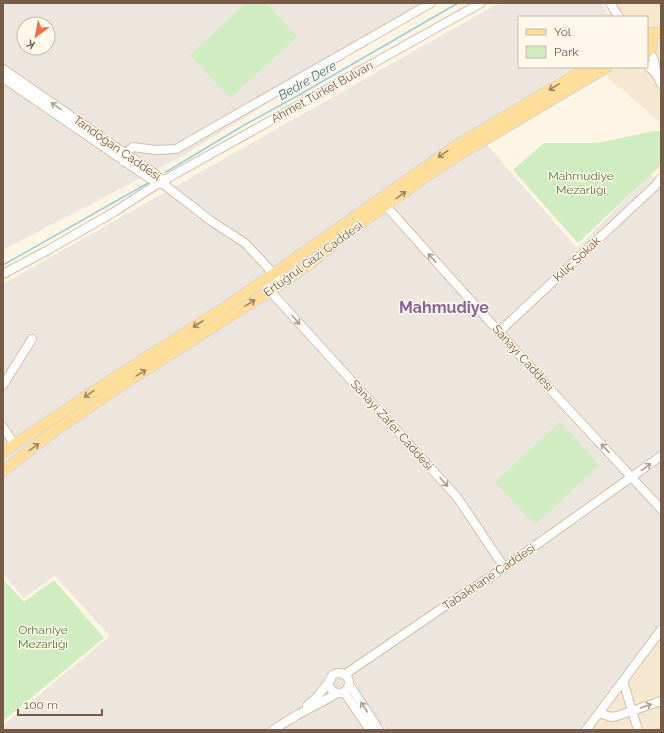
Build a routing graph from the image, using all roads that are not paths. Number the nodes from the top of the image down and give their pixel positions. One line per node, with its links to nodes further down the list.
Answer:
1 (431, 3): 17 (street, Ahmet Türkel Bulvarı)
2 (481, 3): 19 (street, Ahmet Türkel Bulvarı)
3 (610, 3): 4 (street)
4 (618, 16)
5 (648, 33): 6 (main road)
6 (661, 33)
7 (648, 34): 9 (main road)
8 (661, 46): 9 (main road)
9 (648, 52): 14 (street)
10 (648, 66): 14 (street)
11 (586, 68): 20 (main road, Ertuğrul Gazi Caddesi, one-way to 20)
12 (605, 68): 20 (main road, Ertuğrul Gazi Caddesi, one-way to 12)
13 (3, 69): 17 (street, Tandoğan Caddesi, one-way to 13)
14 (656, 75): 16 (street)
15 (3, 78): 17 (street, Tandoğan Caddesi)
16 (661, 84)
17 (125, 158): 19 (street, Tandoğan Caddesi)
18 (661, 178): 26 (street, Kılıç Sokak)
19 (163, 183): 21 (street, Tandoğan Caddesi); 22 (street, Ahmet Türkel Bulvarı)
20 (383, 203): 21 (main road, Ertuğrul Gazi Caddesi); 24 (main road, Ertuğrul Gazi Caddesi); 26 (street, Sanayi Caddesi, one-way to 20)
21 (273, 273): 23 (main road, Ertuğrul Gazi Caddesi); 24 (street, Tandoğan Caddesi)
22 (3, 274)
23 (263, 281): 25 (street, Sanayi Zafer Caddesi); 30 (main road, Ertuğrul Gazi Caddesi, one-way to 30)
24 (280, 284): 25 (main road, Ertuğrul Gazi Caddesi)
25 (270, 290): 33 (main road, Ertuğrul Gazi Caddesi, one-way to 25); 36 (street, Sanayi Zafer Caddesi, one-way to 36)
26 (499, 332): 34 (street, Sanayi Caddesi, one-way to 26)
27 (32, 339): 28 (street)
28 (3, 385)
29 (3, 427): 30 (street)
30 (15, 444): 31 (main road, Ertuğrul Gazi Caddesi)
31 (3, 452)
32 (661, 456): 34 (street, Tabakhane Caddesi, one-way to 32)
33 (3, 471)
34 (632, 477): 35 (street, Sanayi Caddesi); 36 (street, Tabakhane Caddesi)
35 (661, 509)
36 (504, 567): 38 (street, Tabakhane Caddesi)
37 (661, 630): 40 (street)
38 (344, 675): 39 (street); 41 (street)
39 (331, 678): 42 (street); 46 (street)
40 (623, 681): 44 (street); 45 (street)
41 (349, 684): 42 (street); 50 (street, one-way to 41)
42 (341, 693): 46 (street); 49 (street)
43 (661, 701): 44 (street, one-way to 43)
44 (632, 711): 45 (street); 51 (street)
45 (599, 713): 47 (street)
46 (297, 715): 48 (street)
47 (588, 729)
48 (272, 730)
49 (370, 730)
50 (379, 730)
51 (638, 730)

